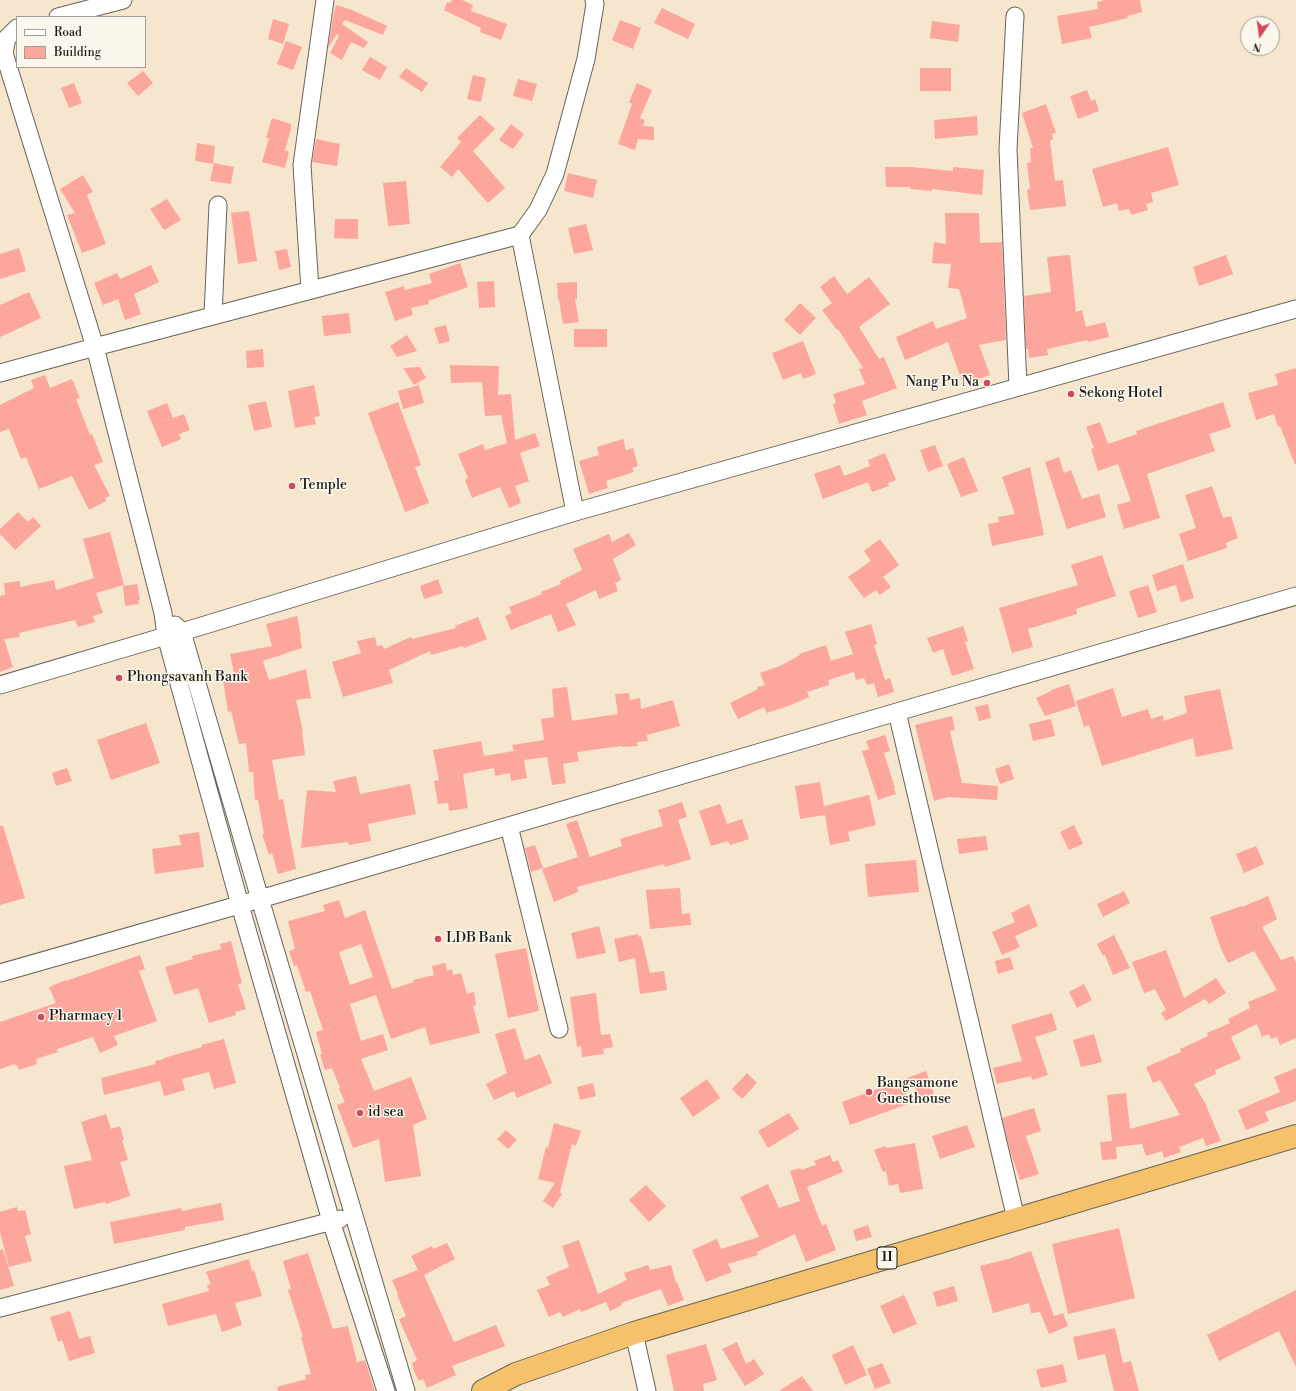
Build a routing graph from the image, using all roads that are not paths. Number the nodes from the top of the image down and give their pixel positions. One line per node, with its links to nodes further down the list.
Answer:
1 (123, 0): 4 (street)
2 (325, 0): 9 (street)
3 (594, 0): 8 (street)
4 (62, 16)
5 (1015, 16): 14 (street)
6 (16, 29): 12 (street)
7 (218, 205): 11 (street)
8 (520, 235): 9 (street); 15 (street)
9 (310, 290): 11 (street)
10 (1296, 309): 14 (street)
11 (213, 315): 12 (street)
12 (95, 347): 13 (street); 17 (street)
13 (0, 374)
14 (1018, 387): 15 (street)
15 (575, 512): 18 (street)
16 (1296, 596): 21 (street)
17 (163, 613): 18 (street); 19 (street)
18 (182, 632): 19 (street); 23 (street)
19 (166, 636): 20 (street); 24 (street)
20 (0, 685)
21 (897, 712): 22 (street); 29 (street)
22 (509, 826): 23 (street); 26 (street)
23 (260, 899): 24 (street); 28 (street)
24 (240, 905): 25 (street); 30 (street)
25 (0, 973)
26 (560, 1029)
27 (1296, 1136): 29 (highway, 1I)
28 (354, 1215): 30 (street); 34 (street)
29 (1016, 1219): 32 (highway, 1I)
30 (331, 1221): 31 (street); 33 (street)
31 (0, 1308)
32 (634, 1333): 35 (highway, 1I); 36 (street)
33 (386, 1391)
34 (406, 1391)
35 (483, 1391)
36 (647, 1391)

